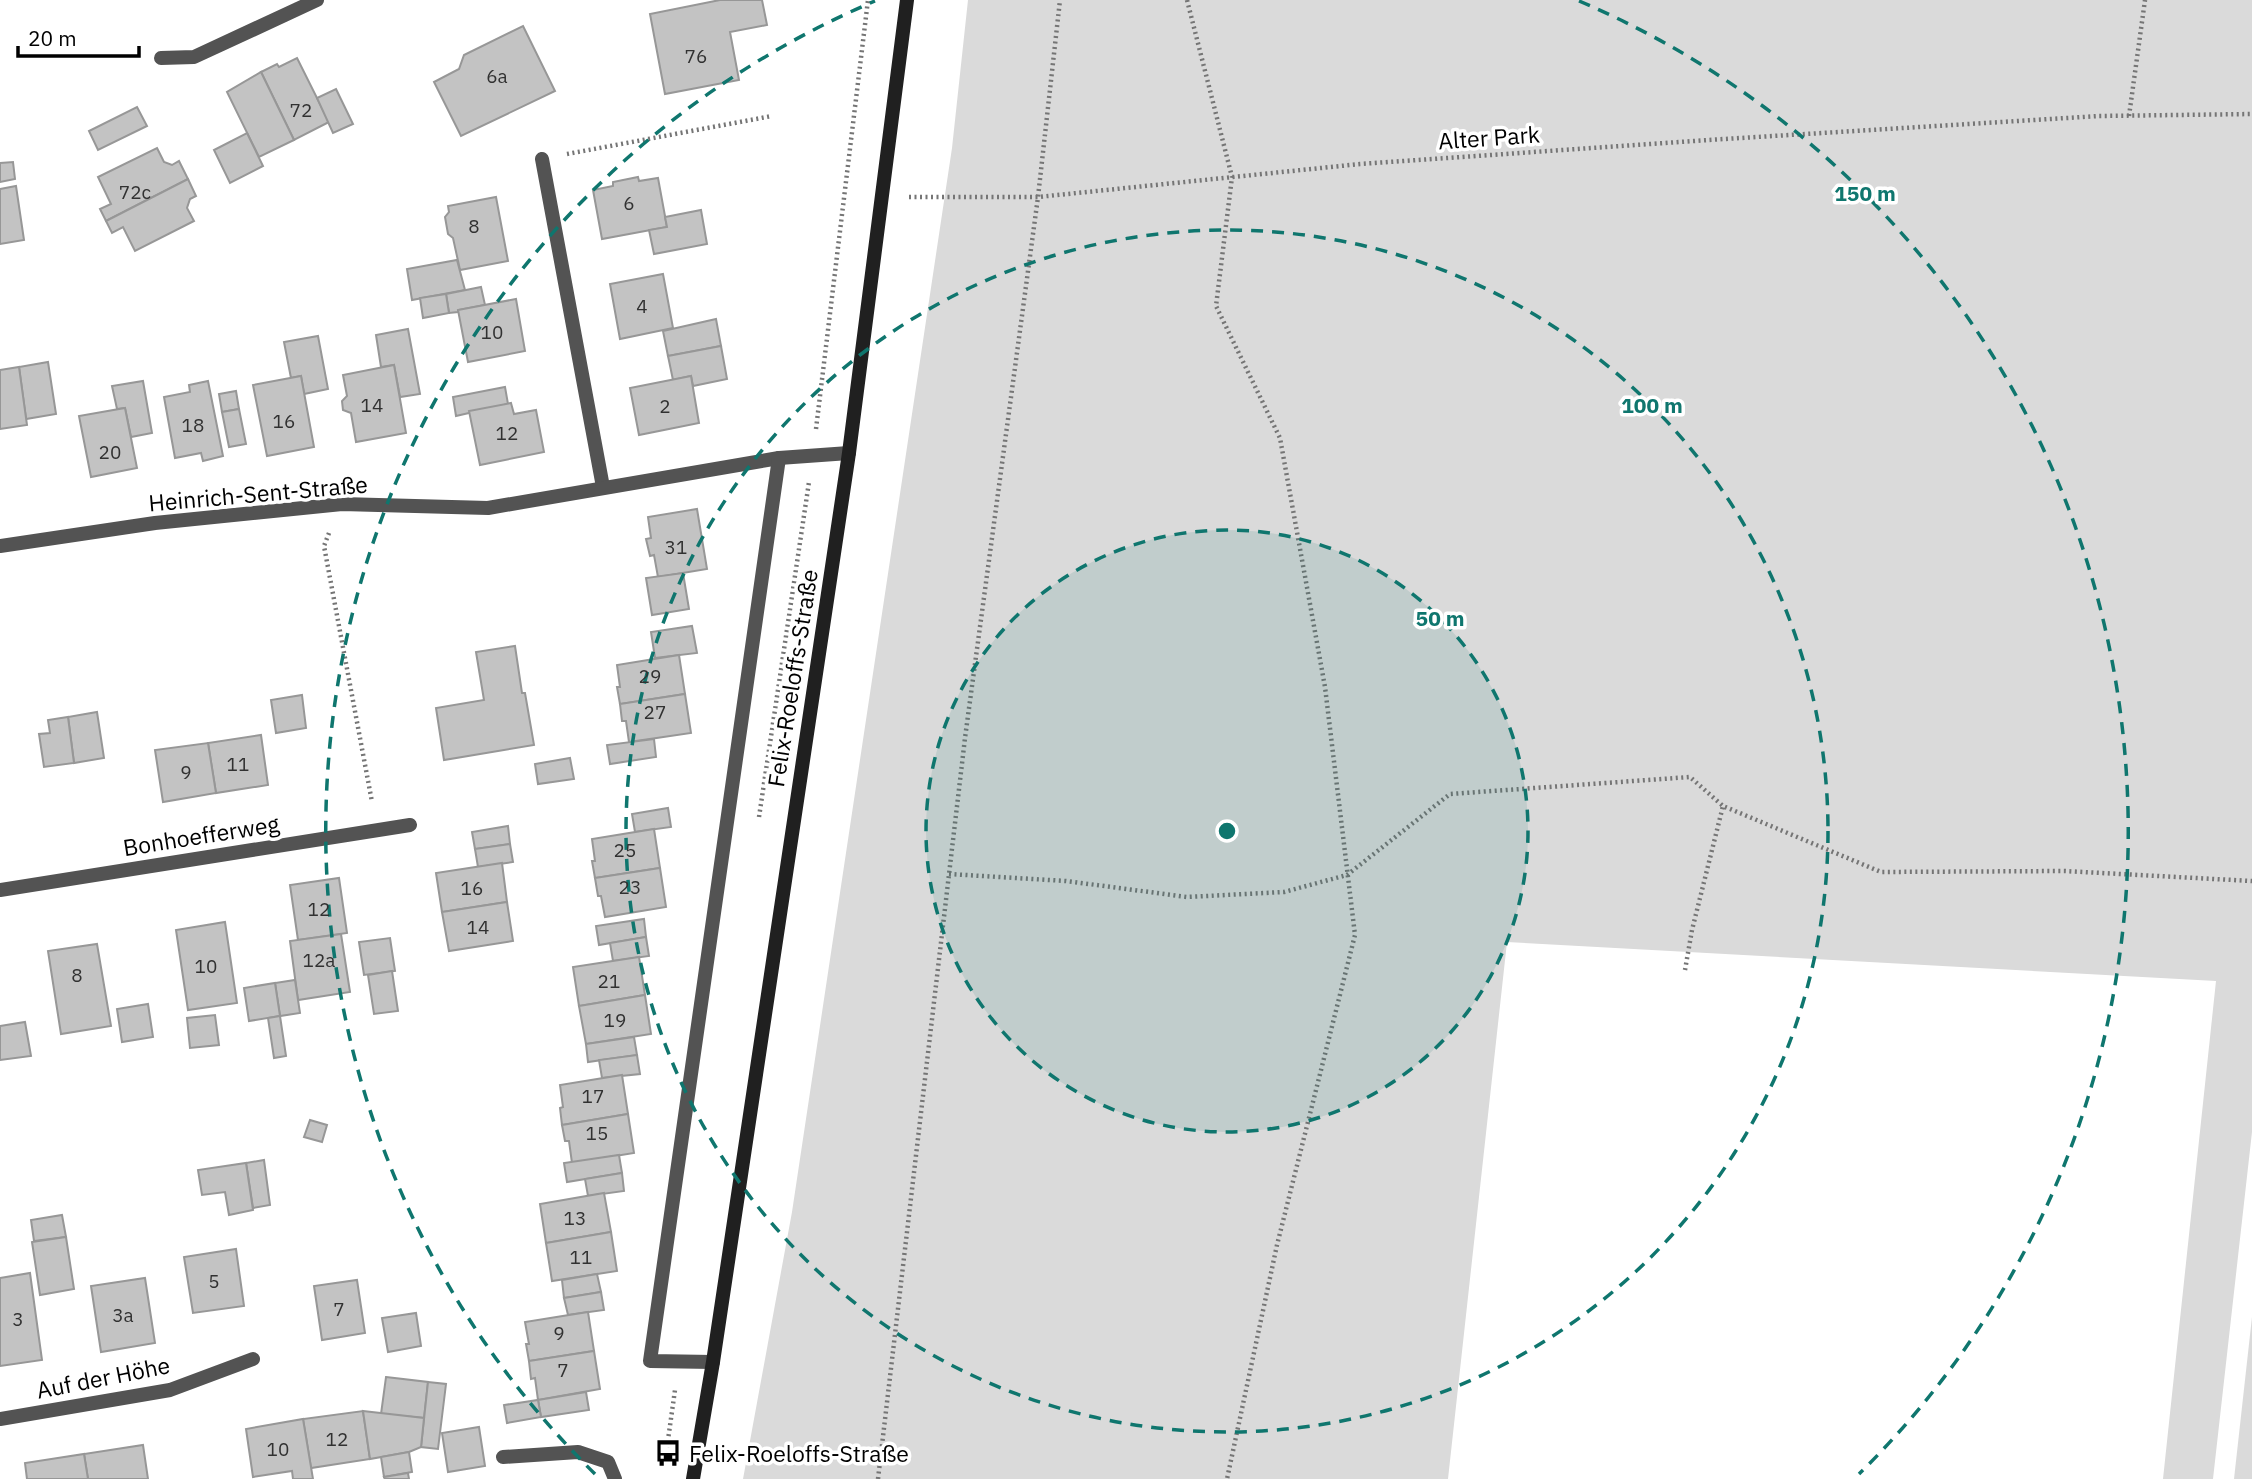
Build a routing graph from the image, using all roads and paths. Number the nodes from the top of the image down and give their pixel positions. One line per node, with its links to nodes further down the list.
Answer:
1 (317, 0): 6 (street)
2 (907, 0): 12 (street, Felix-Roeloffs-Straße)
3 (1060, 0): 13 (path)
4 (1187, 0): 11 (path)
5 (2145, 0): 9 (path)
6 (161, 58)
7 (2252, 114): 9 (path, Alter Park)
8 (772, 116): 10 (path)
9 (2129, 116): 11 (path, Alter Park)
10 (542, 159): 16 (street)
11 (1233, 177): 13 (path, Alter Park); 23 (path)
12 (883, 197): 13 (path, Alter Park); 14 (street, Felix-Roeloffs-Straße)
13 (1038, 197): 22 (path)
14 (849, 453): 15 (street, Heinrich-Sent-Straße); 28 (street, Felix-Roeloffs-Straße)
15 (779, 458): 16 (street, Heinrich-Sent-Straße); 28 (street, Felix-Roeloffs-Straße)
16 (603, 487): 17 (street, Heinrich-Sent-Straße)
17 (342, 504): 18 (street, Heinrich-Sent-Straße); 21 (path)
18 (0, 546)
19 (1723, 806): 23 (path); 24 (path); 26 (path)
20 (410, 825): 21 (street, Bonhoefferweg)
21 (377, 831): 25 (street, Bonhoefferweg)
22 (949, 874): 23 (path); 33 (path)
23 (1347, 875): 34 (path)
24 (2252, 881)
25 (0, 890)
26 (1685, 971)
27 (253, 1359): 29 (street, Auf der Höhe)
28 (713, 1362): 32 (street, Felix-Roeloffs-Straße)
29 (0, 1419)
30 (503, 1457): 31 (street)
31 (615, 1479)
32 (693, 1479)
33 (878, 1479)
34 (1227, 1479)

